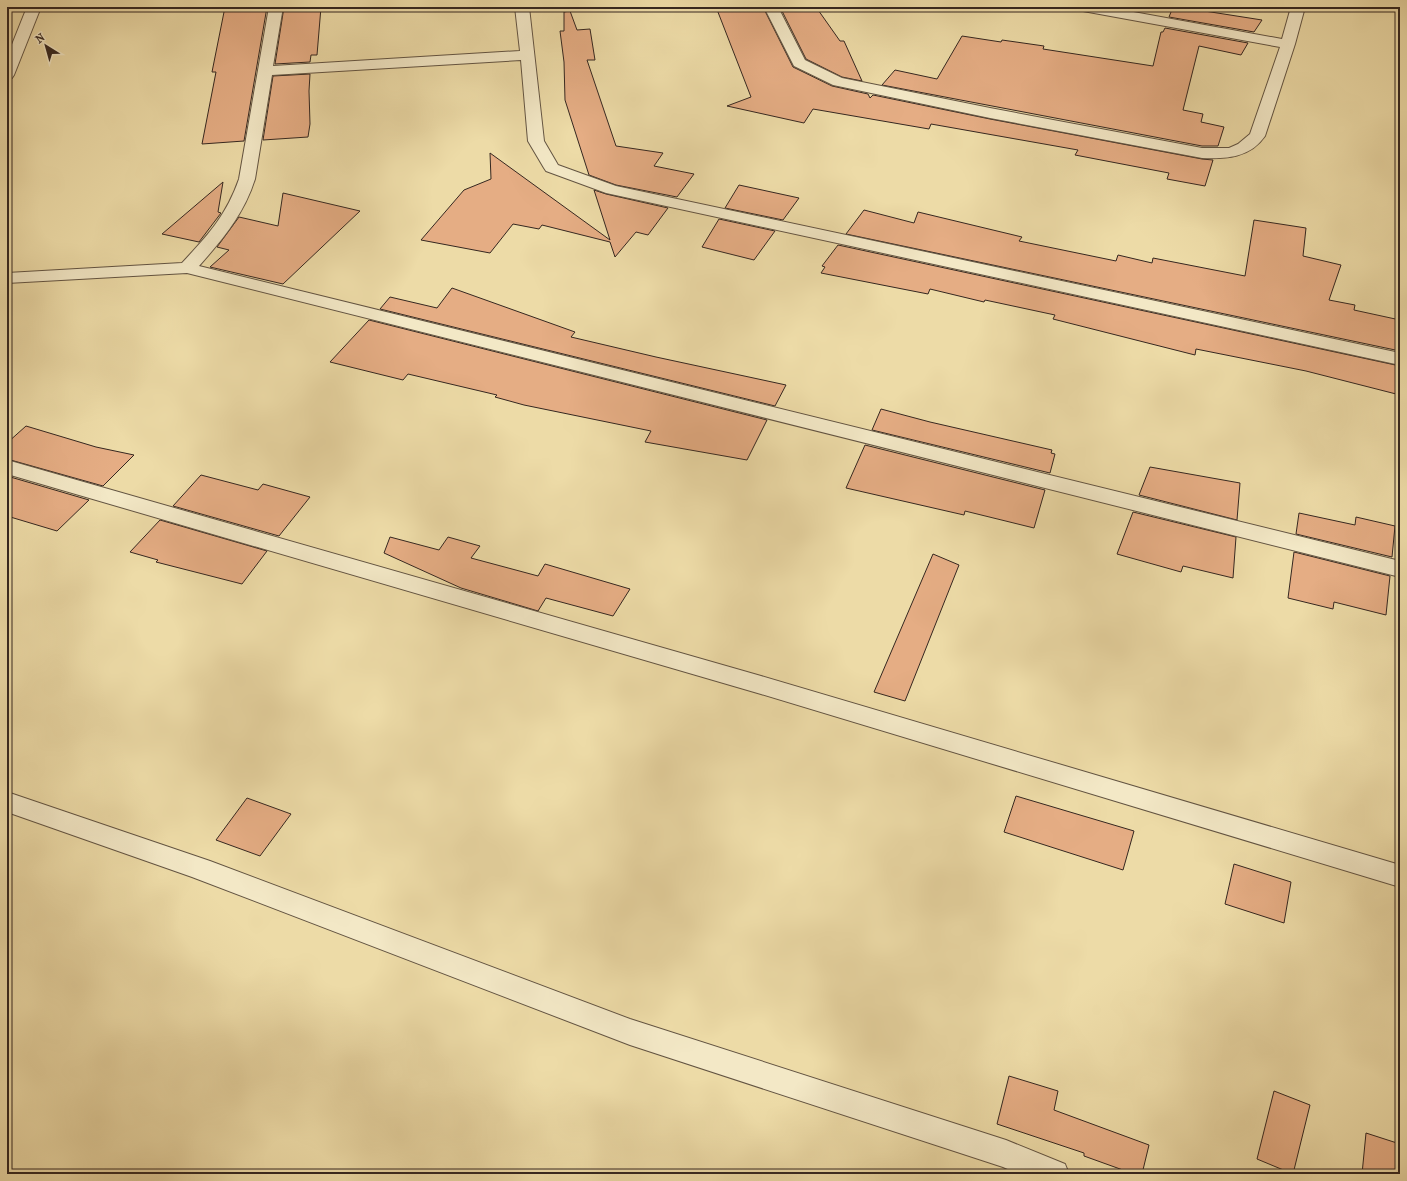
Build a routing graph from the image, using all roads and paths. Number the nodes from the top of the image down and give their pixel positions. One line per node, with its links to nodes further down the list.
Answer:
1 (34, 7): 10 (street)
2 (276, 7): 9 (street)
3 (522, 7): 8 (street)
4 (772, 7): 7 (street)
5 (1083, 7): 7 (street)
6 (1298, 7): 7 (street)
7 (1288, 44)
8 (528, 55): 9 (street); 13 (street)
9 (266, 71): 11 (street)
10 (7, 75)
11 (187, 268): 12 (street); 15 (street)
12 (7, 278)
13 (1400, 359)
14 (7, 467): 17 (street)
15 (1400, 569)
16 (7, 802): 18 (street)
17 (1400, 876)
18 (1054, 1174)

